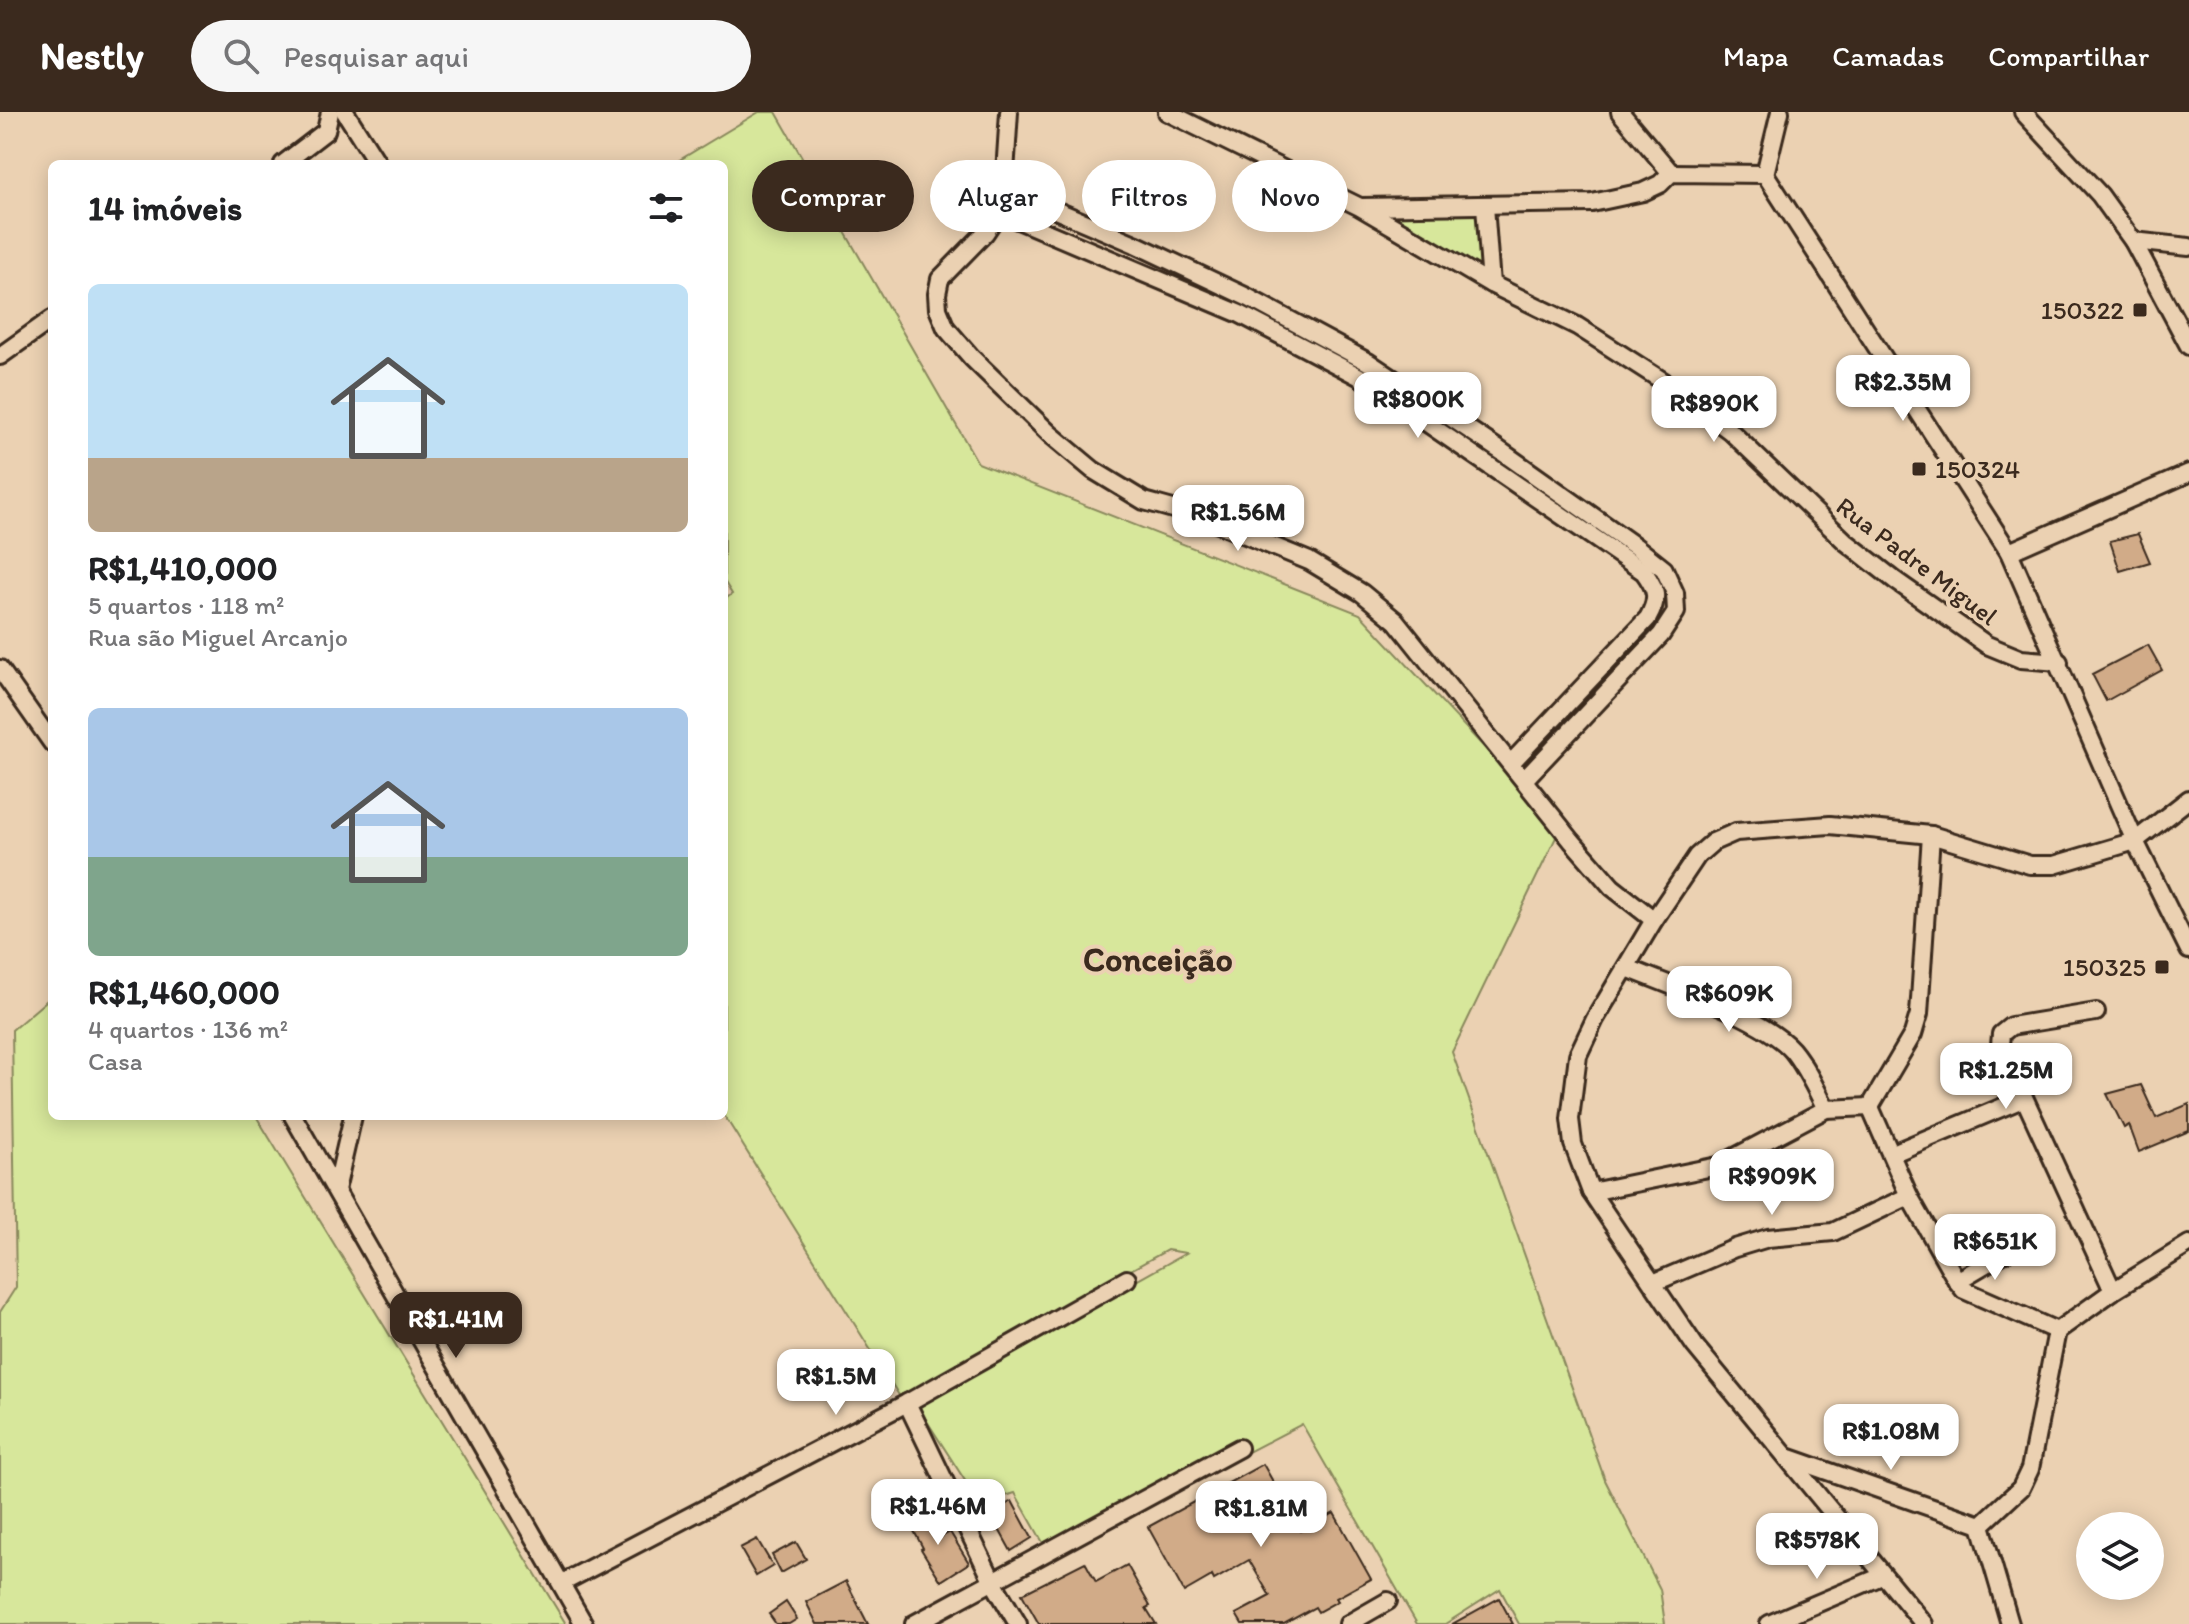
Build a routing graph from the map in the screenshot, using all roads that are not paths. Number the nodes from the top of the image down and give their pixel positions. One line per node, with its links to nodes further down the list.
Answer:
1 (330, 112): 8 (street)
2 (345, 112): 9 (street)
3 (1009, 112): 10 (street)
4 (1167, 112): 14 (street, Rua Padre Miguel)
5 (1620, 112): 11 (street)
6 (1780, 112): 12 (street)
7 (2023, 112): 18 (street)
8 (288, 160)
9 (375, 160)
10 (1006, 160)
11 (1671, 173): 12 (street); 13 (street)
12 (1765, 174): 25 (street)
13 (1485, 206): 14 (street); 20 (street)
14 (1360, 207): 20 (street, Rua Padre Miguel)
15 (1066, 215): 30 (street)
16 (986, 232): 29 (street)
17 (1046, 232): 29 (street)
18 (2133, 241): 19 (street); 22 (street)
19 (2189, 247)
20 (1491, 284): 26 (street, Rua Padre Miguel)
21 (48, 322): 23 (street)
22 (2189, 346)
23 (0, 356)
24 (2189, 473): 25 (street)
25 (2009, 552): 26 (street)
26 (2059, 662): 33 (street)
27 (0, 669): 28 (street)
28 (48, 737)
29 (1511, 763): 30 (street)
30 (1524, 780): 34 (street)
31 (2189, 799): 33 (street)
32 (1931, 835): 33 (street); 34 (street); 39 (street)
33 (2135, 841): 35 (street)
34 (1654, 920): 36 (street)
35 (2189, 950)
36 (1627, 968): 40 (street); 45 (street)
37 (2096, 1012): 38 (street)
38 (2022, 1099): 43 (street); 52 (street)
39 (1870, 1107): 40 (street); 43 (street)
40 (1826, 1109): 45 (street)
41 (295, 1120): 44 (street)
42 (352, 1120): 44 (street)
43 (1891, 1154): 46 (street)
44 (336, 1190): 60 (street)
45 (1591, 1192): 51 (street)
46 (1909, 1196): 50 (street); 51 (street)
47 (2189, 1244): 52 (street)
48 (2013, 1248): 50 (street)
49 (1127, 1279): 54 (street)
50 (1957, 1281): 53 (street)
51 (1653, 1283): 56 (street)
52 (2113, 1291): 53 (street)
53 (2057, 1331): 57 (street)
54 (907, 1403): 59 (street); 60 (street)
55 (1239, 1448): 59 (street)
56 (1788, 1458): 57 (street); 58 (street)
57 (1981, 1525): 68 (street)
58 (1882, 1576): 66 (street); 67 (street)
59 (993, 1582): 63 (street); 64 (street)
60 (562, 1583): 62 (street)
61 (1388, 1601): 65 (street)
62 (584, 1624)
63 (914, 1624)
64 (1018, 1624)
65 (1348, 1624)
66 (1769, 1624)
67 (1924, 1624)
68 (2010, 1624)

